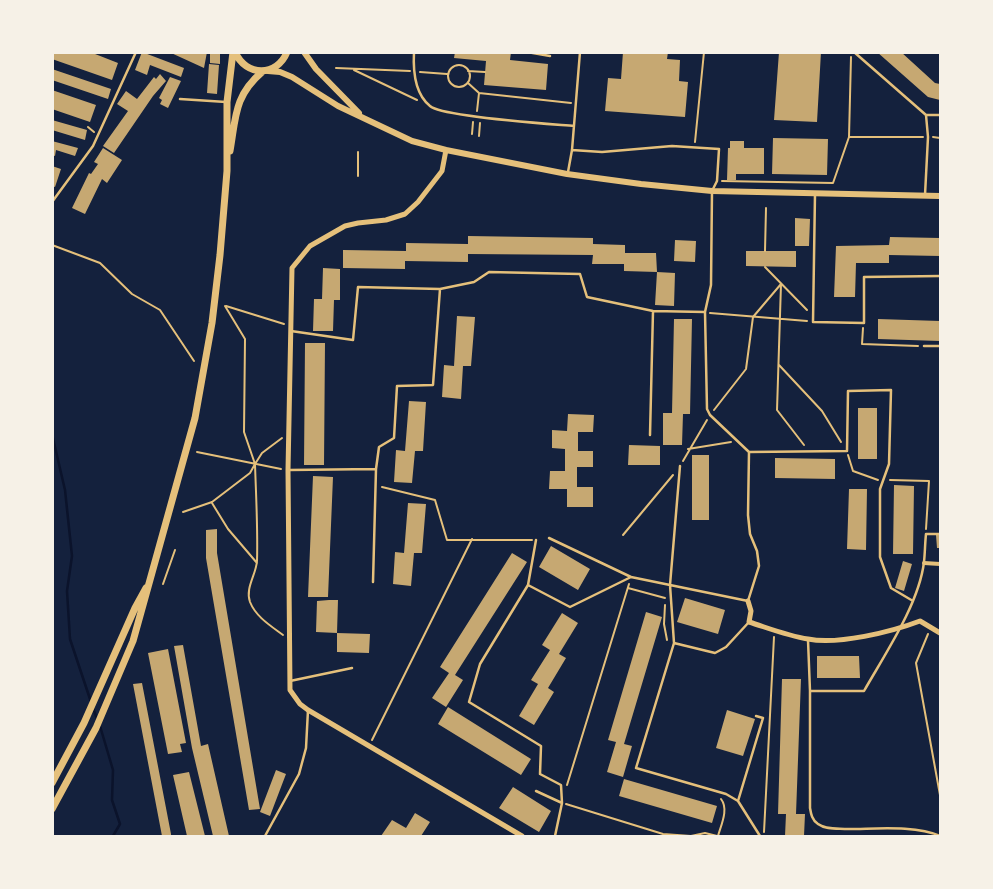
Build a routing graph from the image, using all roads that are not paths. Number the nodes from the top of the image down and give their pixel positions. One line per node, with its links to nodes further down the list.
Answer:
1 (136, 52): 25 (lane)
2 (234, 52): 10 (main road); 12 (main road)
3 (288, 52): 10 (main road)
4 (304, 52): 15 (street)
5 (414, 52): 16 (lane)
6 (527, 52): 9 (lane)
7 (580, 52): 16 (lane)
8 (853, 52): 13 (lane)
9 (550, 56)
10 (265, 71): 15 (street); 19 (main road)
11 (180, 99): 12 (lane)
12 (227, 102): 19 (main road)
13 (926, 115): 14 (lane); 23 (lane)
14 (940, 115)
15 (362, 116): 17 (street)
16 (574, 126): 18 (lane)
17 (446, 150): 20 (street); 30 (street)
18 (572, 150): 20 (lane); 21 (lane)
19 (226, 171): 44 (main road)
20 (567, 174): 21 (street)
21 (712, 191): 22 (street); 29 (lane)
22 (815, 194): 23 (street); 26 (lane)
23 (925, 196): 24 (street)
24 (940, 196)
25 (52, 202)
26 (940, 276)
27 (440, 289): 28 (lane); 30 (lane); 36 (lane)
28 (654, 311): 29 (lane); 33 (lane)
29 (705, 312): 34 (lane)
30 (291, 328): 37 (street)
31 (924, 346): 32 (lane)
32 (940, 346)
33 (650, 435)
34 (749, 452): 48 (lane); 49 (lane)
35 (680, 466): 47 (lane)
36 (376, 468): 37 (lane); 45 (lane)
37 (288, 470): 56 (street)
38 (940, 534): 41 (lane)
39 (549, 538): 43 (lane)
40 (536, 540): 46 (lane)
41 (924, 563): 42 (street); 49 (lane)
42 (940, 564)
43 (631, 577): 46 (lane); 47 (lane)
44 (150, 581): 60 (main road); 64 (main road)
45 (373, 582)
46 (528, 585): 63 (lane)
47 (670, 585): 48 (lane); 54 (lane)
48 (748, 601): 50 (street)
49 (913, 601): 51 (lane)
50 (749, 622): 53 (street); 54 (lane)
51 (900, 629): 52 (street); 53 (street); 57 (lane)
52 (940, 633)
53 (808, 640): 57 (lane)
54 (674, 643): 62 (lane)
55 (352, 668): 56 (lane)
56 (289, 681): 58 (street)
57 (810, 691): 69 (lane)
58 (308, 710): 65 (lane); 66 (street)
59 (756, 716): 62 (lane)
60 (52, 783)
61 (536, 791): 63 (lane)
62 (738, 801): 68 (lane)
63 (562, 802): 67 (lane)
64 (52, 809)
65 (265, 836)
66 (522, 836)
67 (555, 836)
68 (760, 836)
69 (940, 836)

